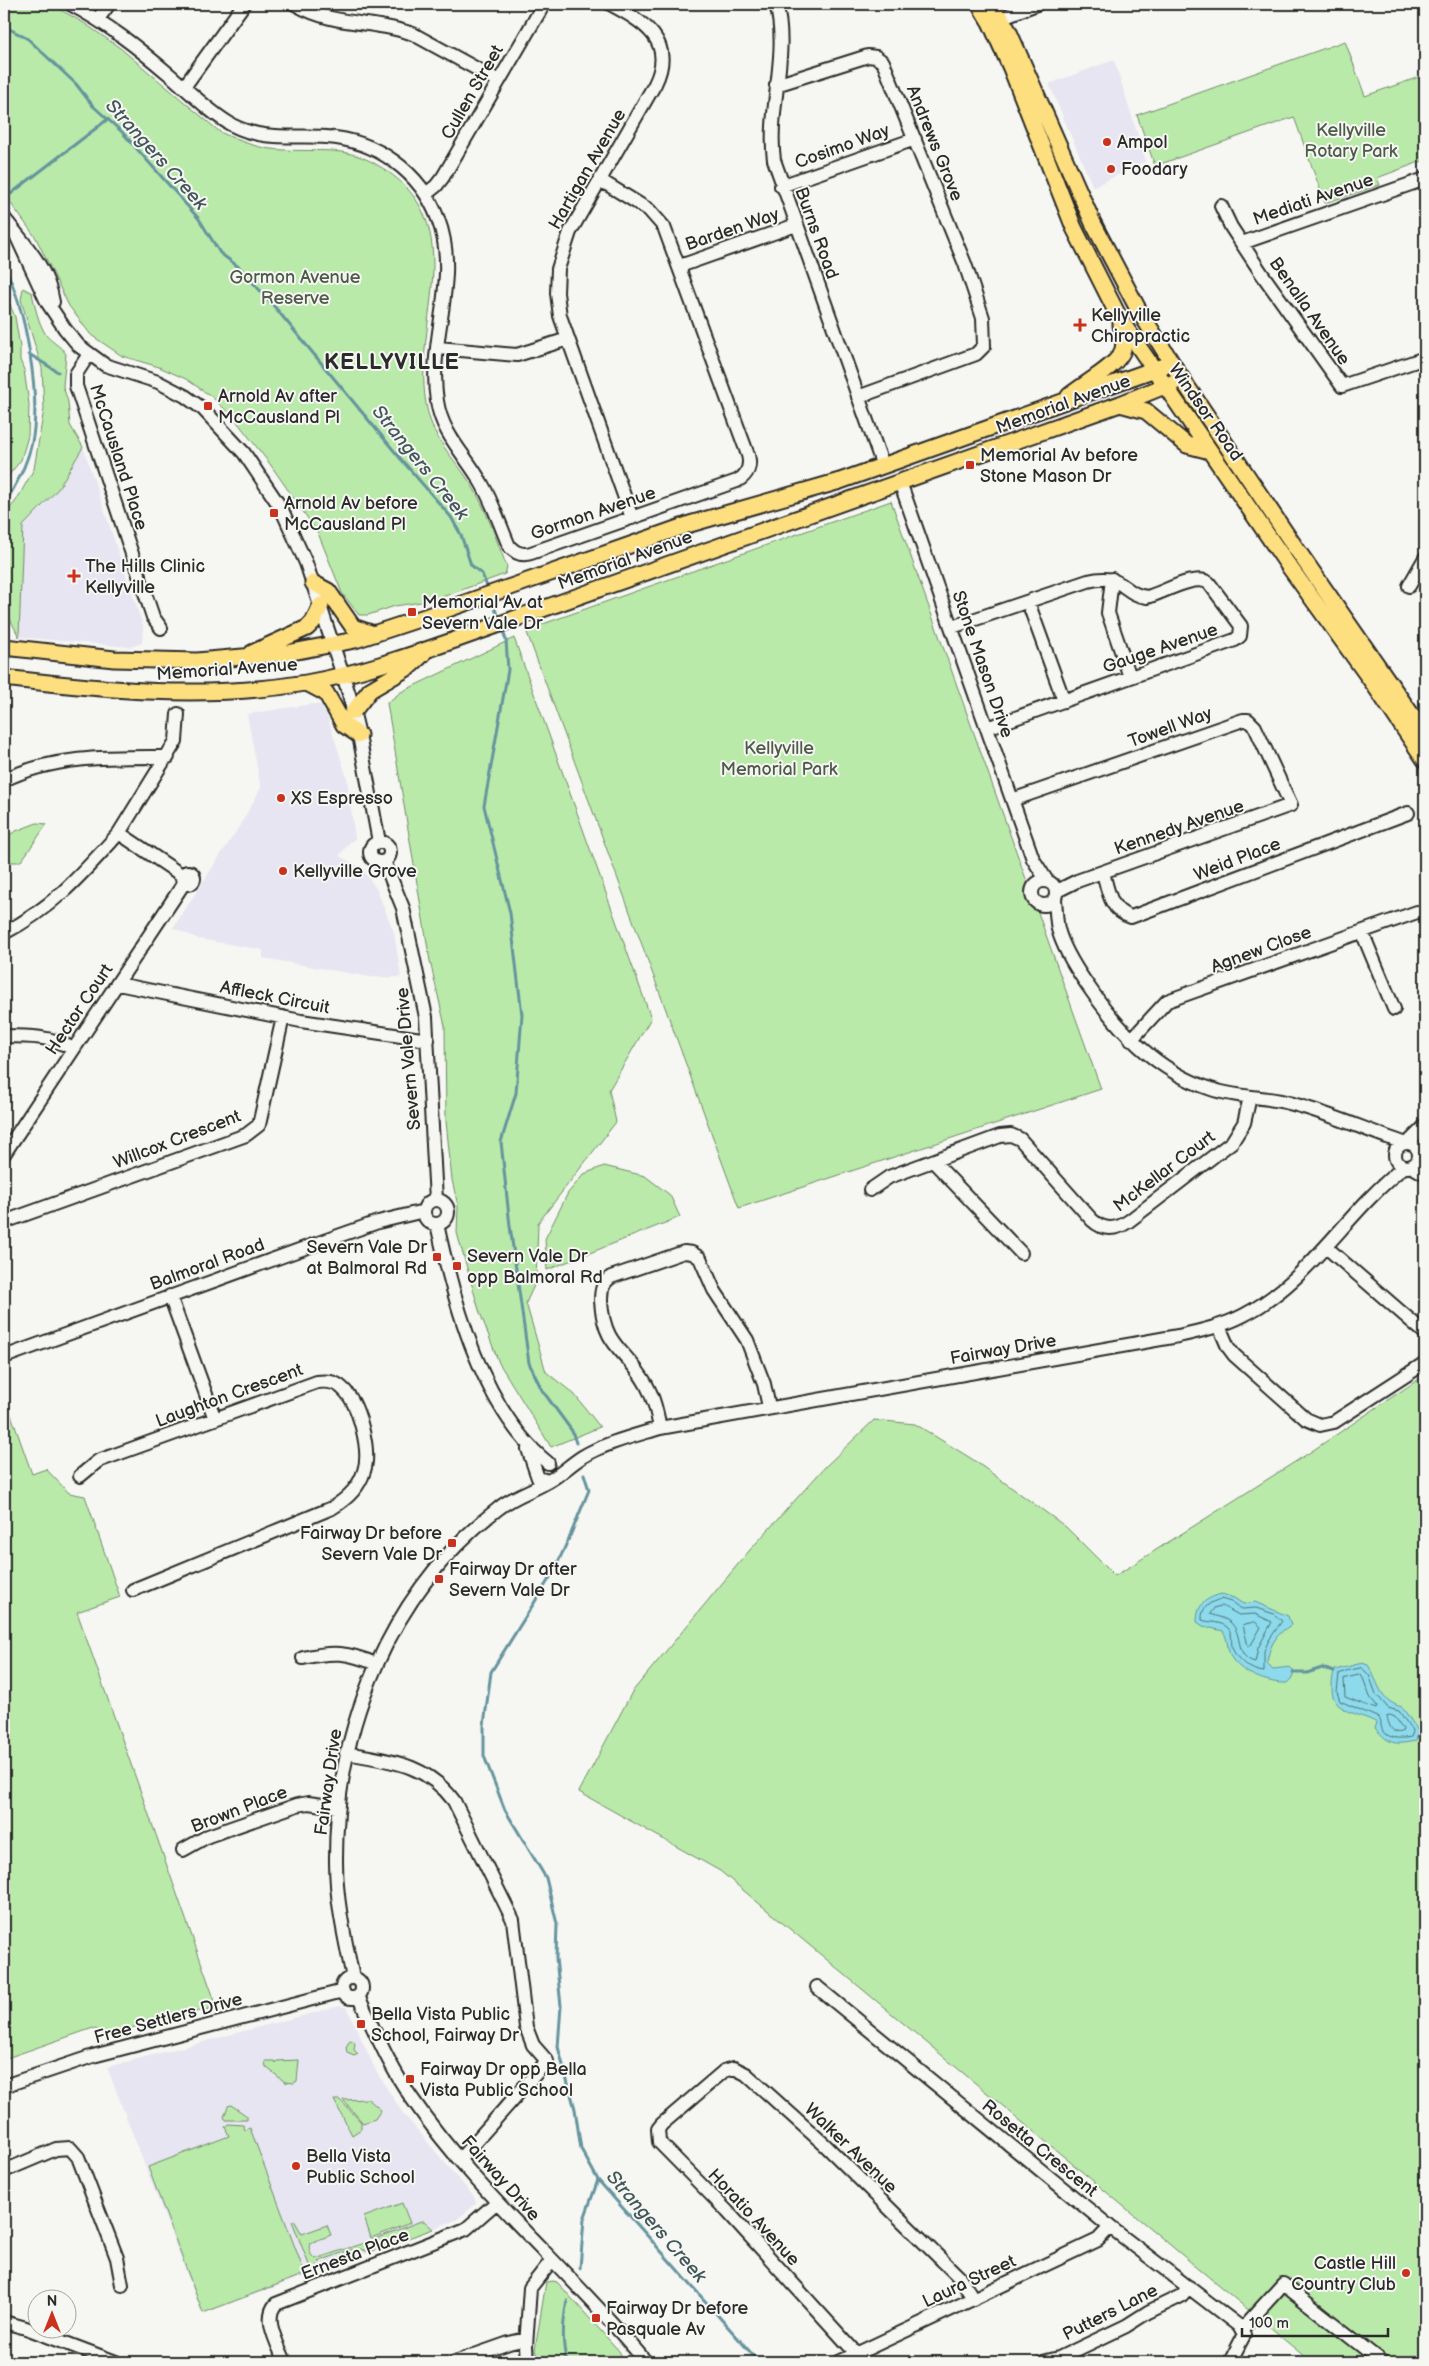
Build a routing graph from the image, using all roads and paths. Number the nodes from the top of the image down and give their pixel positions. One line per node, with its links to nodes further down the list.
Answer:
1 (70, 4): 11 (street, Gormon Avenue)
2 (108, 4): 11 (street)
3 (244, 4): 15 (street)
4 (295, 4): 13 (street)
5 (544, 4): 13 (street, Cullen Street)
6 (610, 4): 18 (street, Hartigan Avenue)
7 (776, 4): 14 (street, Burns Road)
8 (979, 4): 12 (main road, Windsor Road)
9 (993, 4): 12 (main road, Windsor Road)
10 (1037, 4): 12 (street)
11 (98, 19): 15 (street, Gormon Avenue)
12 (996, 19): 26 (main road, Windsor Road); 31 (main road, Windsor Road)
13 (499, 81): 20 (street, Cullen Street)
14 (776, 85): 16 (street, Andrews Grove); 19 (street, Burns Road)
15 (184, 87): 20 (street, Gormon Avenue)
16 (915, 138): 19 (street, Cosimo Way); 35 (street, Andrews Grove)
17 (1425, 179): 24 (street, Mediati Avenue)
18 (600, 180): 25 (street, Gormon Avenue); 27 (street, Hartigan Avenue)
19 (781, 186): 23 (street, Burns Road)
20 (426, 194): 28 (street, Gormon Avenue)
21 (1221, 206): 24 (street, Benalla Avenue)
22 (4, 218): 29 (street)
23 (796, 225): 25 (street, Barden Way); 35 (street, Burns Road)
24 (1242, 243): 30 (street, Benalla Avenue)
25 (680, 266): 41 (street, Gormon Avenue)
26 (1121, 321): 32 (main road, Windsor Road); 36 (main road)
27 (568, 339): 28 (street); 41 (street, Hartigan Avenue)
28 (438, 348): 41 (street, Gormon Avenue)
29 (89, 354): 44 (street); 49 (street, McCausland Place)
30 (1425, 358)
31 (1172, 363): 32 (main road, Memorial Avenue); 33 (main road, Windsor Road)
32 (1153, 370): 34 (main road, Windsor Road); 36 (main road, Memorial Avenue)
33 (1182, 379): 34 (main road, Memorial Avenue); 62 (main road, Windsor Road)
34 (1164, 386): 37 (main road, Memorial Avenue); 38 (main road, Windsor Road)
35 (858, 397): 39 (street, Burns Road)
36 (1063, 402): 39 (main road, Memorial Avenue)
37 (1120, 404): 38 (main road); 40 (main road, Memorial Avenue)
38 (1210, 450): 62 (main road, Windsor Road)
39 (883, 466): 50 (main road, Memorial Avenue)
40 (900, 482): 48 (street, Stone Mason Drive); 53 (main road, Memorial Avenue)
41 (632, 518)
42 (1425, 558): 45 (street)
43 (1112, 579): 46 (street); 56 (street); 56 (street, Gauge Avenue)
44 (313, 583): 47 (street); 50 (main road)
45 (1409, 586)
46 (1028, 602): 48 (street); 59 (street)
47 (321, 606): 51 (street); 54 (main road)
48 (952, 627): 63 (street, Stone Mason Drive)
49 (161, 628)
50 (374, 634): 51 (main road, Memorial Avenue)
51 (334, 644): 54 (main road, Memorial Avenue); 55 (street)
52 (4, 647): 54 (main road, Memorial Avenue)
53 (428, 650): 55 (main road, Memorial Avenue); 60 (main road)
54 (242, 659)
55 (343, 674): 58 (main road, Memorial Avenue); 60 (street)
56 (1130, 677): 59 (street, Gauge Avenue)
57 (4, 678): 58 (main road, Memorial Avenue)
58 (307, 682): 64 (main road)
59 (1064, 701): 63 (street, Gauge Avenue)
60 (353, 712): 64 (street)
61 (178, 714): 66 (street)
62 (1418, 725): 67 (main road, Windsor Road)
63 (987, 728): 70 (street, Stone Mason Drive)
64 (360, 735): 85 (street, Severn Vale Drive)
65 (136, 757): 66 (street); 68 (street); 69 (street)
66 (168, 757): 69 (street)
67 (1425, 760)
68 (4, 780)
69 (151, 782): 73 (street)
70 (1012, 800): 71 (street, Towell Way); 75 (street, Stone Mason Drive)
71 (1291, 805): 74 (street, Kennedy Avenue)
72 (1408, 813): 74 (street, Weid Place)
73 (119, 833): 80 (street); 81 (street, Hector Court)
74 (1103, 872): 75 (street, Kennedy Avenue)
75 (1050, 888): 76 (street, Kennedy Avenue); 76 (street); 78 (street, Stone Mason Drive)
76 (1040, 905): 78 (street, Stone Mason Drive)
77 (1417, 912): 79 (street, Agnew Close)
78 (1058, 929): 86 (street, Stone Mason Drive)
79 (1362, 932): 82 (street); 86 (street, Agnew Close)
80 (4, 933)
81 (118, 984): 83 (street, Affleck Circuit); 87 (street, Hector Court)
82 (1394, 1010)
83 (283, 1017): 85 (street, Affleck Circuit); 97 (street, Willcox Crescent)
84 (4, 1036): 87 (street)
85 (428, 1040): 95 (street, Severn Vale Drive)
86 (1132, 1040): 88 (street, Stone Mason Drive)
87 (73, 1049): 90 (street, Hector Court)
88 (1250, 1097): 91 (street, Stone Mason Drive); 92 (street, McKellar Court)
89 (1425, 1126): 91 (street, Fairway Drive)
90 (4, 1154)
91 (1410, 1156): 93 (street, Stone Mason Drive); 99 (street, Fairway Drive)
92 (933, 1161): 94 (street, McKellar Court); 100 (street)
93 (1425, 1174)
94 (870, 1190)
95 (436, 1200): 96 (street); 98 (street)
96 (424, 1211): 98 (street); 101 (street, Balmoral Road)
97 (4, 1222)
98 (437, 1224): 109 (street)
99 (1326, 1248): 102 (street, Fairway Drive); 103 (street)
100 (1021, 1253)
101 (170, 1296): 104 (street, Balmoral Road); 107 (street)
102 (1219, 1326): 105 (street); 106 (street, Fairway Drive)
103 (1425, 1333)
104 (4, 1357)
105 (1425, 1363)
106 (769, 1407): 108 (street, Fairway Drive); 108 (street)
107 (215, 1419): 113 (street, Laughton Crescent); 116 (street, Laughton Crescent)
108 (660, 1428): 110 (street, Fairway Drive)
109 (526, 1444): 111 (street); 112 (street)
110 (582, 1457): 111 (street, Fairway Drive); 114 (street, Fairway Drive)
111 (549, 1464): 112 (street); 114 (street)
112 (536, 1472): 114 (street); 115 (street, Fairway Drive)
113 (80, 1476)
114 (549, 1481): 115 (street, Fairway Drive)
115 (515, 1497): 118 (street, Fairway Drive)
116 (132, 1590)
117 (303, 1658): 118 (street)
118 (376, 1664): 119 (street, Fairway Drive)
119 (346, 1752): 120 (street, Fairway Drive); 128 (street)
120 (338, 1807): 121 (street, Brown Place); 122 (street, Fairway Drive)
121 (183, 1850)
122 (353, 1978): 124 (street); 125 (street)
123 (817, 1987): 131 (street, Rosetta Crescent)
124 (342, 1991): 125 (street); 126 (street, Free Settlers Drive)
125 (358, 1996): 128 (street, Fairway Drive)
126 (4, 2086)
127 (692, 2098): 135 (street, Walker Avenue); 139 (street, Horatio Avenue)
128 (460, 2159): 130 (street, Fairway Drive)
129 (4, 2170): 133 (street)
130 (497, 2202): 132 (street, Fairway Drive); 141 (street, Ernesta Place)
131 (1110, 2227): 134 (street, Rosetta Crescent); 135 (street, Laura Street)
132 (552, 2260): 138 (street); 144 (street, Fairway Drive)
133 (122, 2285)
134 (1189, 2287): 137 (street, Rosetta Crescent); 146 (street, Putters Lane)
135 (973, 2298): 139 (street, Laura Street)
136 (4, 2322): 140 (street)
137 (1243, 2331): 147 (street); 148 (street)
138 (526, 2339): 142 (street); 143 (street)
139 (860, 2358): 145 (street, Laura Street)
140 (116, 2362)
141 (285, 2362)
142 (455, 2362)
143 (527, 2362)
144 (646, 2362)
145 (839, 2362)
146 (1043, 2362)
147 (1230, 2362)
148 (1382, 2362)

